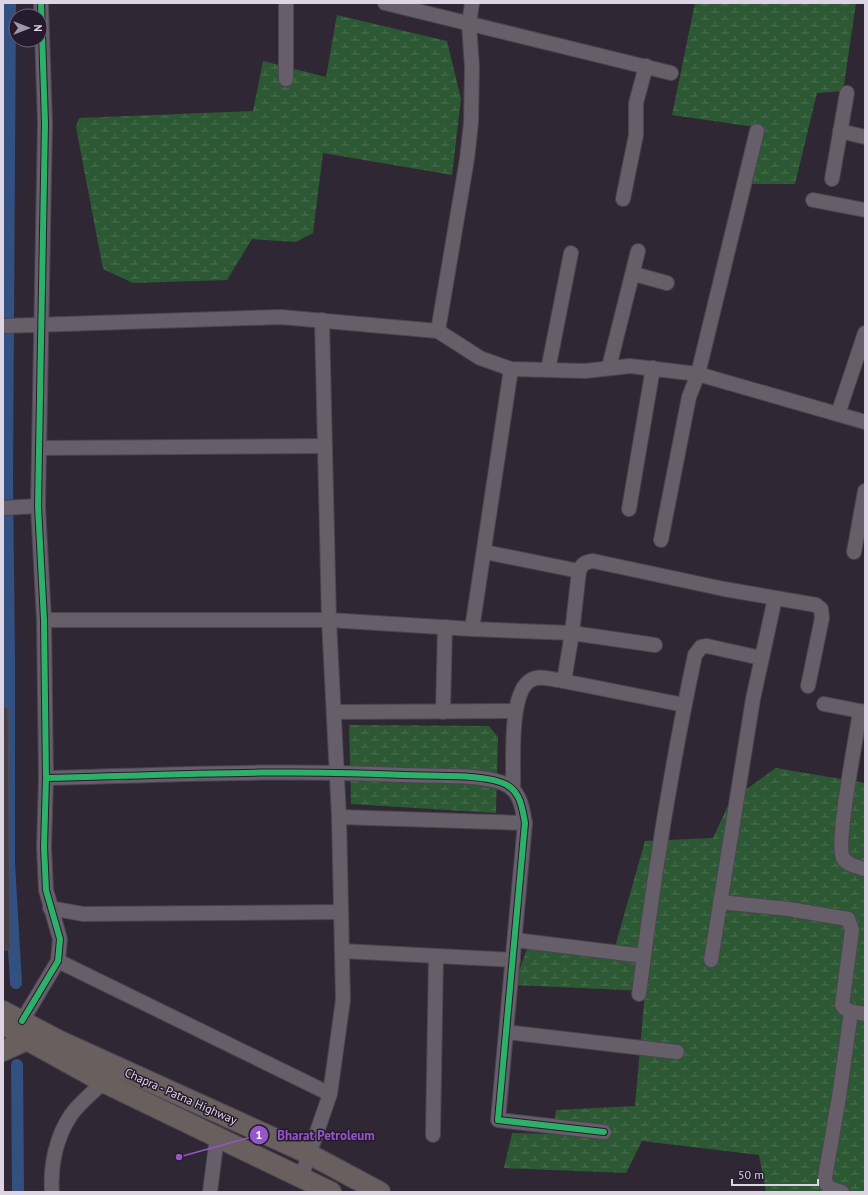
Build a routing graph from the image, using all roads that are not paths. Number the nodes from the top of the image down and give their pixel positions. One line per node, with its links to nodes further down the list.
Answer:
1 (41, 3): 22 (street)
2 (286, 3): 8 (street)
3 (385, 3): 5 (street)
4 (472, 3): 5 (street)
5 (469, 24): 6 (street); 24 (street)
6 (646, 66): 7 (street); 14 (street)
7 (671, 73)
8 (286, 79)
9 (847, 92): 11 (street)
10 (757, 131): 30 (street)
11 (840, 131): 12 (street); 13 (street)
12 (865, 137)
13 (832, 179)
14 (623, 199)
15 (814, 200): 16 (street)
16 (865, 210)
17 (638, 251): 19 (street)
18 (572, 253): 29 (street)
19 (634, 274): 20 (street); 26 (street)
20 (667, 282)
21 (322, 320): 22 (street); 24 (street); 33 (street)
22 (36, 325): 23 (street); 34 (street)
23 (3, 326)
24 (438, 331): 28 (street)
25 (865, 333): 31 (street)
26 (610, 367): 27 (street); 29 (street)
27 (653, 368): 30 (street); 38 (street)
28 (511, 369): 29 (street); 40 (street)
29 (548, 370)
30 (698, 374): 31 (street); 39 (street)
31 (838, 414): 32 (street)
32 (865, 422)
33 (325, 446): 34 (street); 45 (street)
34 (39, 448): 36 (street)
35 (865, 491): 41 (street)
36 (38, 506): 37 (street); 44 (street)
37 (3, 508)
38 (629, 508)
39 (661, 540)
40 (485, 552): 42 (street); 47 (street)
41 (854, 552)
42 (579, 571): 43 (street); 48 (street)
43 (775, 598): 50 (street); 52 (street)
44 (44, 620): 45 (street); 60 (street)
45 (330, 620): 46 (street); 56 (street)
46 (445, 627): 47 (street); 57 (street)
47 (472, 629): 48 (street)
48 (572, 633): 49 (street); 51 (street)
49 (655, 644)
50 (762, 658): 54 (street); 65 (street)
51 (564, 681): 54 (street); 55 (street)
52 (808, 686)
53 (824, 704): 58 (street)
54 (684, 705): 71 (street)
55 (515, 711): 57 (street); 61 (street)
56 (335, 712): 57 (street); 59 (street)
57 (443, 712)
58 (863, 712): 64 (street)
59 (336, 771): 60 (street); 61 (street); 62 (street)
60 (46, 778): 66 (street)
61 (513, 790): 63 (street)
62 (339, 817): 63 (street); 67 (street)
63 (525, 823): 68 (street)
64 (865, 869)
65 (720, 902): 73 (street); 77 (street)
66 (50, 908): 67 (street); 74 (street)
67 (341, 912): 69 (street)
68 (515, 940): 71 (street); 72 (street)
69 (342, 951): 70 (street); 86 (street)
70 (436, 956): 72 (street); 88 (street)
71 (644, 956): 75 (street)
72 (513, 960): 81 (street)
73 (711, 960)
74 (58, 961): 79 (street); 86 (street)
75 (639, 994)
76 (3, 1011): 79 (highway, Chapra - Patna Highway)
77 (851, 1012): 78 (street); 96 (street)
78 (865, 1014)
79 (22, 1021): 90 (highway, Chapra - Patna Highway)
80 (3, 1023): 82 (highway, Chapra - Patna Highway)
81 (506, 1032): 84 (street); 87 (street)
82 (27, 1040): 83 (highway); 85 (highway, Chapra - Patna Highway)
83 (3, 1051)
84 (677, 1052)
85 (103, 1082): 89 (highway, Chapra - Patna Highway); 92 (street)
86 (330, 1094): 90 (street)
87 (604, 1132)
88 (433, 1135)
89 (217, 1137): 91 (highway, Chapra - Patna Highway); 93 (street)
90 (309, 1154): 91 (street); 95 (highway, Chapra - Patna Highway)
91 (301, 1178): 94 (highway, Chapra - Patna Highway)
92 (52, 1192)
93 (210, 1192)
94 (331, 1192)
95 (380, 1192)
96 (842, 1192)

